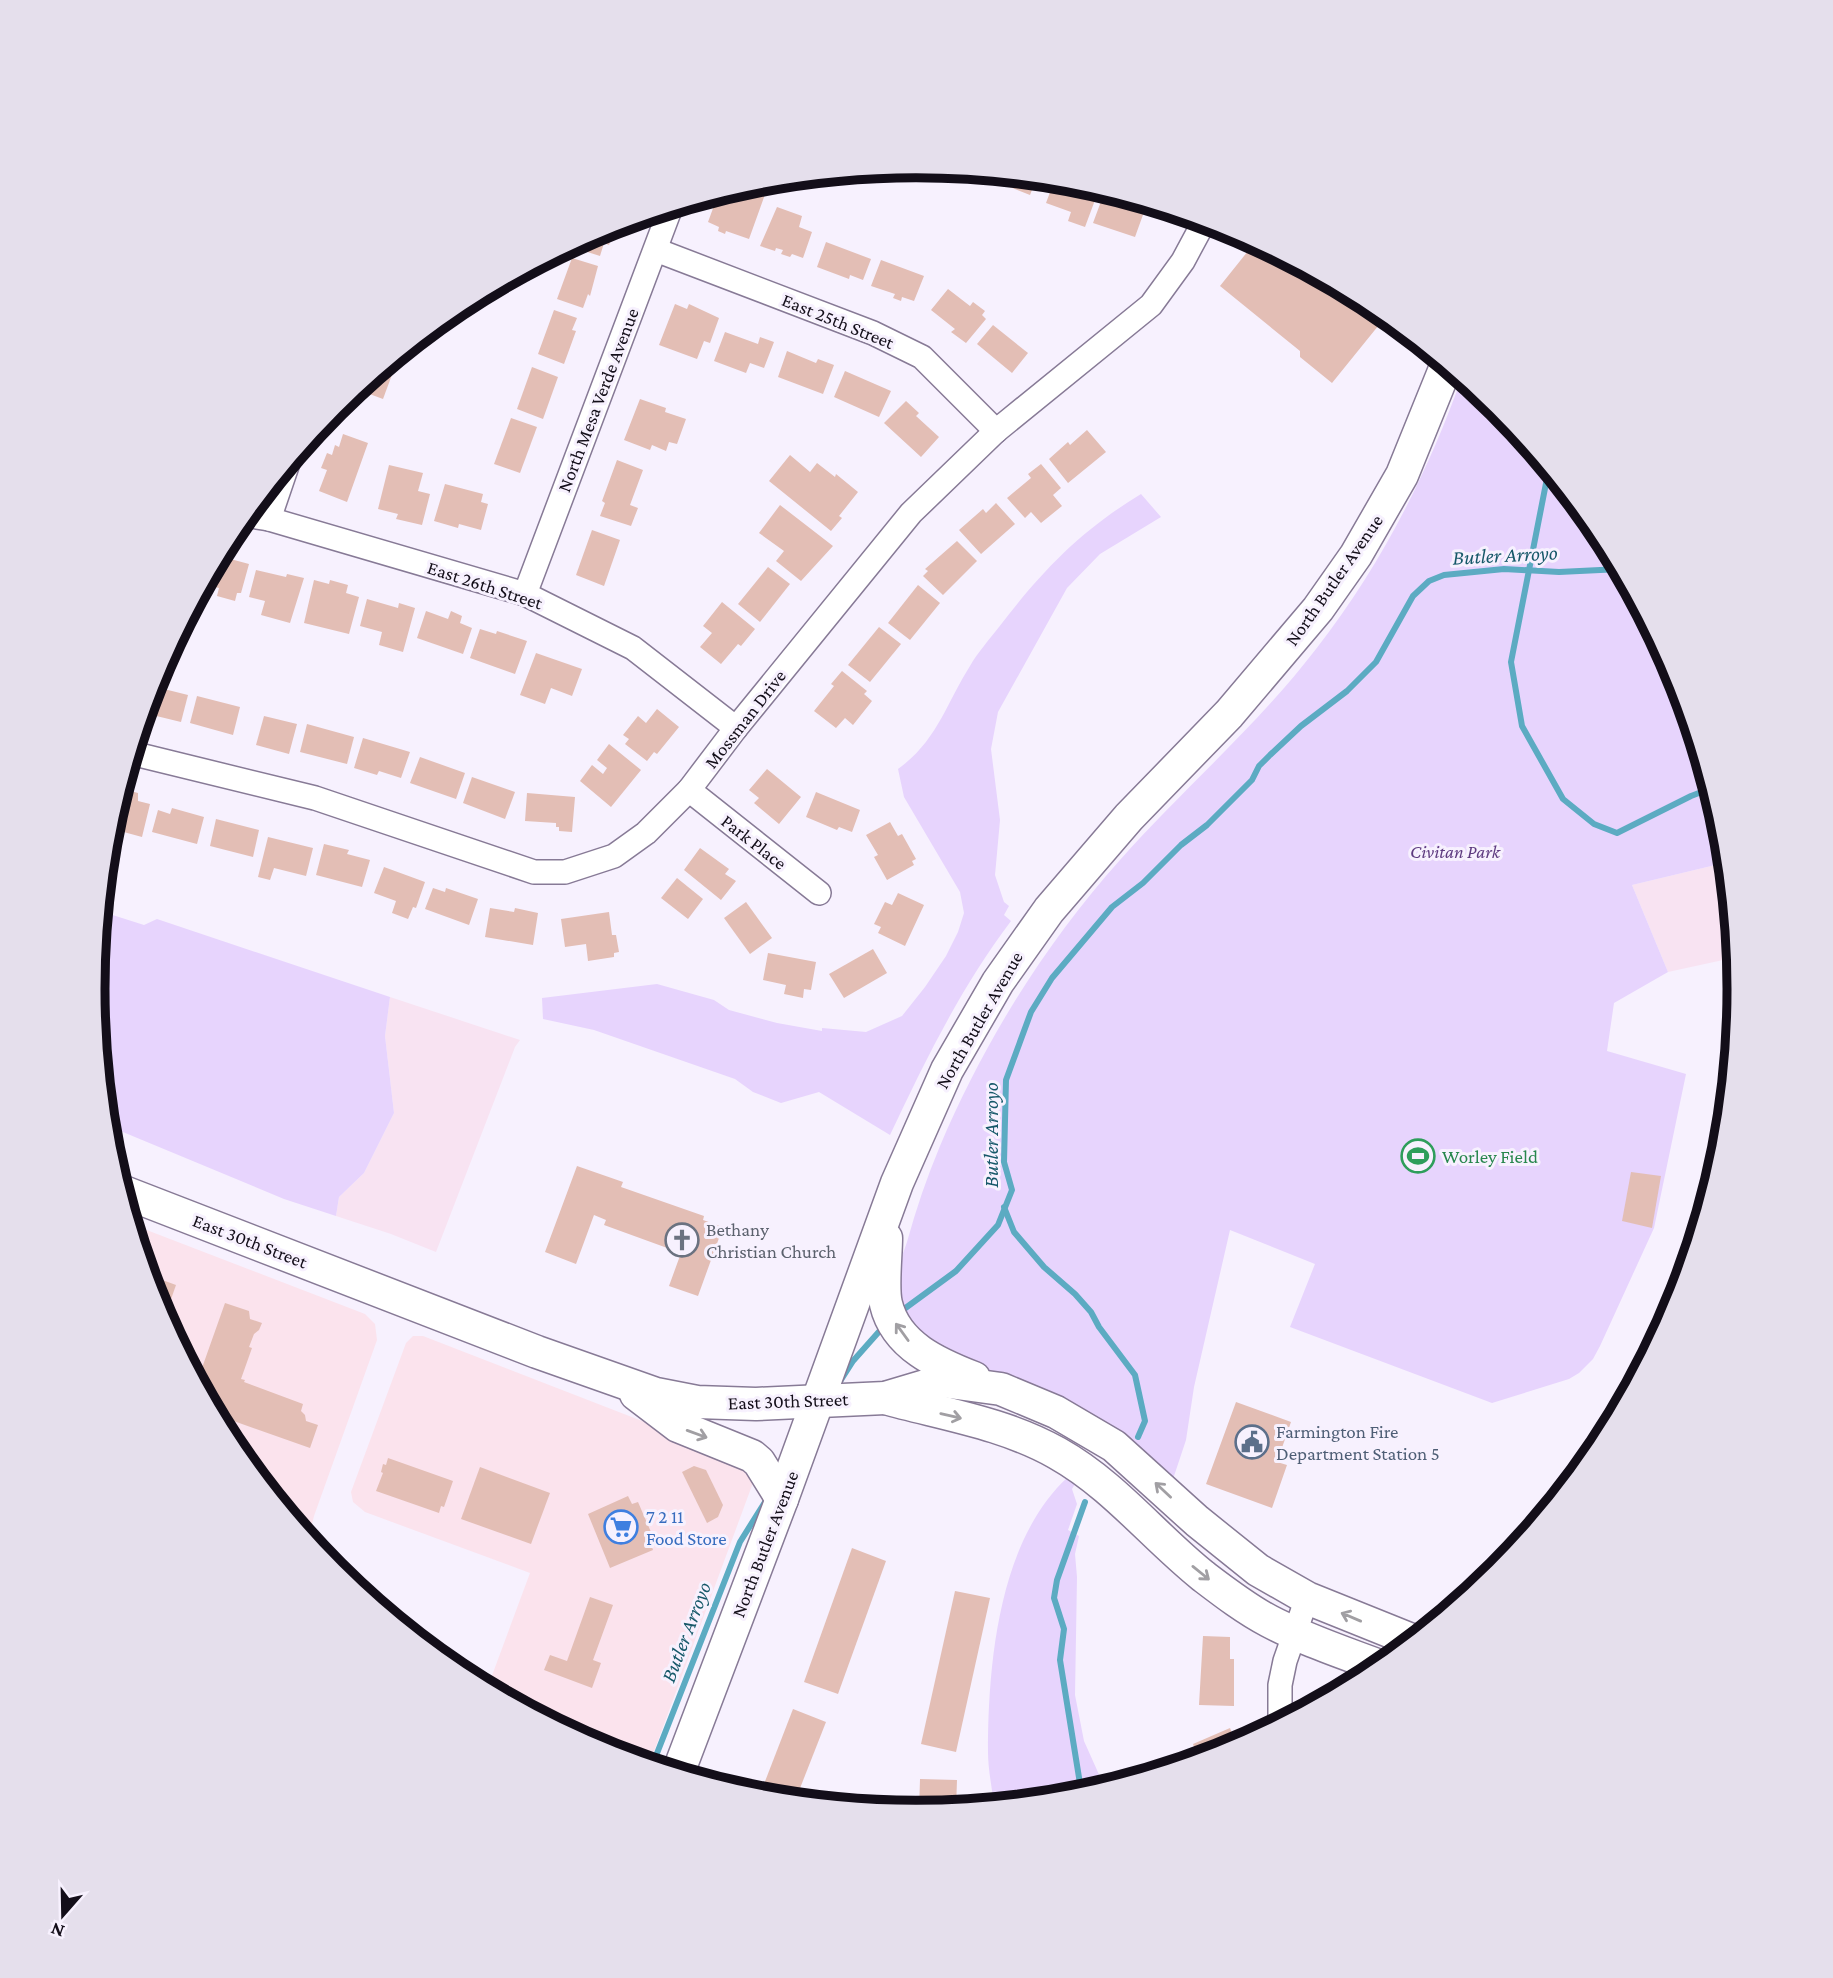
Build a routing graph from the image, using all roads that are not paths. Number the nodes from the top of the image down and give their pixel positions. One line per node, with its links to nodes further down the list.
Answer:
1 (667, 217): 3 (street, North Mesa Verde Avenue)
2 (1200, 229): 5 (street, Mossman Drive)
3 (656, 250): 5 (street, East 25th Street); 9 (street, North Mesa Verde Avenue)
4 (1444, 372): 15 (main road, North Butler Avenue)
5 (996, 430): 10 (street, Mossman Drive)
6 (280, 486): 8 (street)
7 (257, 517): 8 (street, East 26th Street)
8 (269, 519): 9 (street, East 26th Street)
9 (525, 594): 10 (street, East 26th Street)
10 (736, 728): 12 (street, Mossman Drive)
11 (140, 756): 12 (street, Mossman Drive)
12 (689, 790): 13 (street, Park Place)
13 (819, 893)
14 (132, 1195): 16 (main road, East 30th Street)
15 (886, 1216): 17 (main road, one-way to 15); 19 (main road, North Butler Avenue)
16 (621, 1383): 19 (main road, East 30th Street); 20 (main road, one-way to 20)
17 (1001, 1390): 18 (main road, East 30th Street); 21 (main road, East 30th Street, one-way to 17)
18 (885, 1398): 19 (main road, East 30th Street); 22 (main road, one-way to 22)
19 (817, 1401): 20 (main road, North Butler Avenue)
20 (782, 1499): 26 (main road, North Butler Avenue)
21 (1307, 1598): 22 (street); 23 (main road, East 30th Street, one-way to 21)
22 (1294, 1634): 24 (main road); 25 (street)
23 (1405, 1637)
24 (1369, 1662)
25 (1280, 1714)
26 (681, 1765)

